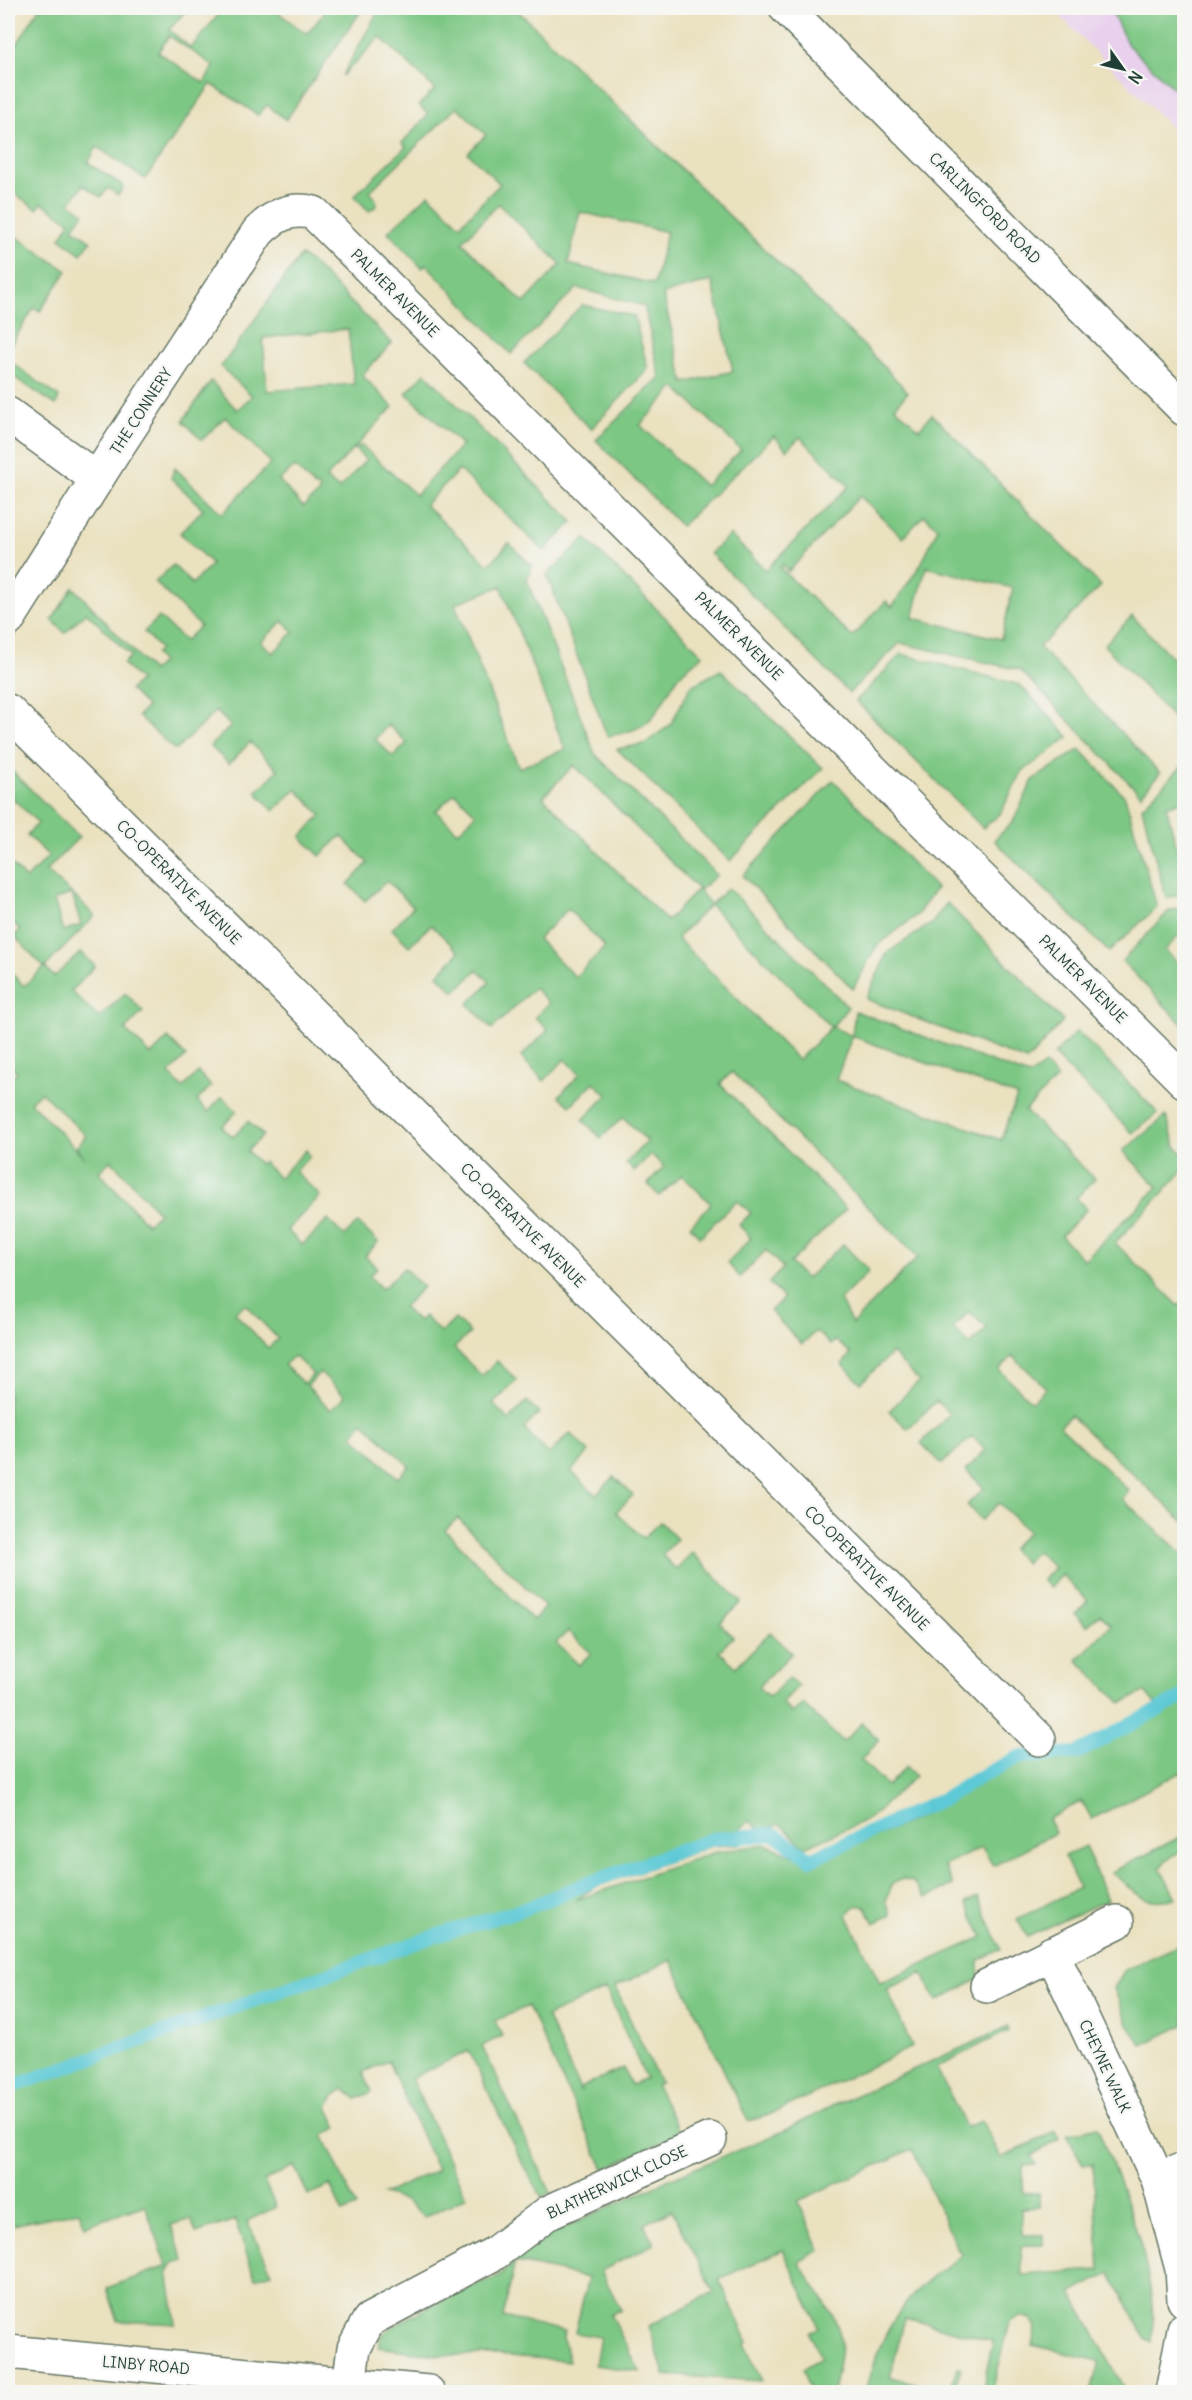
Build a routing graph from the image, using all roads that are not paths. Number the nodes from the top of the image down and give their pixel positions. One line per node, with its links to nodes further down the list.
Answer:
1 (786, 8): 3 (street, CARLINGFORD ROAD)
2 (285, 213): 5 (street, THE CONNERY); 8 (street, PALMER AVENUE)
3 (1185, 408)
4 (8, 414): 5 (street)
5 (97, 479): 6 (street, THE CONNERY)
6 (8, 620)
7 (8, 711): 9 (street, CO-OPERATIVE AVENUE)
8 (1185, 1081)
9 (1039, 1739)
10 (1117, 1922): 11 (street)
11 (1052, 1953): 12 (street); 14 (street, CHEYNE WALK)
12 (987, 1986)
13 (710, 2139): 18 (street, BLATHERWICK CLOSE)
14 (1171, 2174): 15 (street, CHEYNE WALK)
15 (1185, 2300)
16 (1185, 2329): 20 (street)
17 (8, 2352): 18 (street, LINBY ROAD)
18 (349, 2385): 19 (street, LINBY ROAD)
19 (428, 2392)
20 (1173, 2392)

